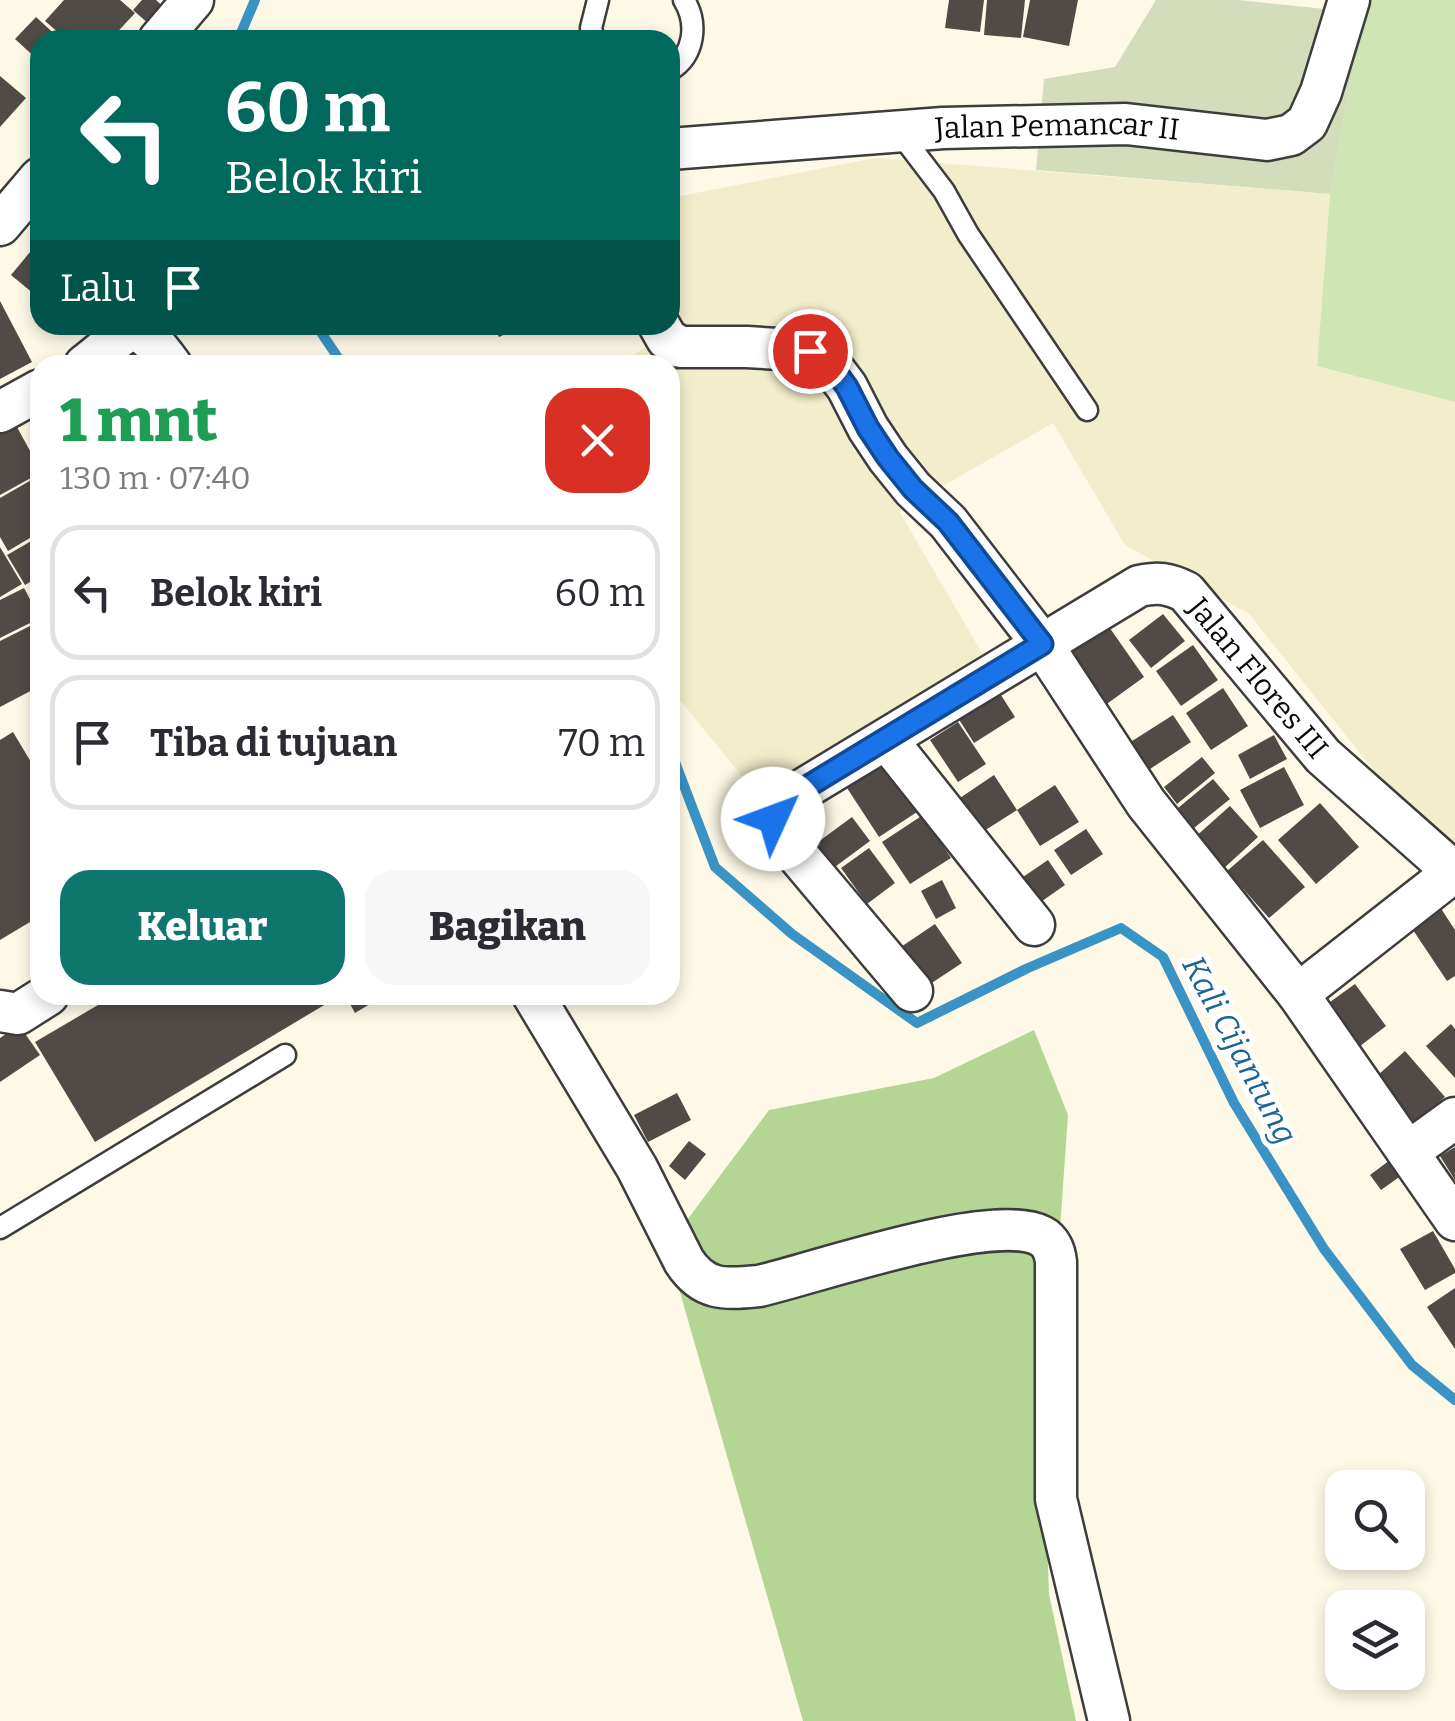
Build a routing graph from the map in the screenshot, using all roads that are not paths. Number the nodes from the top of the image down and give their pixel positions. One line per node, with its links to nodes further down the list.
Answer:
1 (193, 0): 5 (street)
2 (598, 0): 6 (lane)
3 (684, 0): 7 (lane)
4 (1349, 0): 8 (street, Jalan Pemancar II)
5 (168, 30)
6 (591, 30)
7 (680, 61)
8 (899, 132): 9 (street, Jalan Pemancar II); 18 (lane)
9 (680, 148)
10 (30, 190): 11 (street)
11 (0, 224)
12 (122, 335): 15 (street)
13 (147, 335): 16 (street)
14 (665, 335): 20 (street)
15 (97, 355)
16 (163, 355)
17 (30, 396): 19 (street)
18 (1088, 410)
19 (0, 412)
20 (1042, 644): 21 (street, Jalan Flores III); 22 (street, Jalan Flores III); 25 (street)
21 (888, 740): 23 (street); 24 (street, Jalan Flores III)
22 (1454, 872): 25 (street)
23 (1034, 925)
24 (912, 991)
25 (1298, 994): 31 (street)
26 (32, 1005): 28 (street)
27 (539, 1005): 34 (street)
28 (0, 1011)
29 (285, 1056): 33 (lane)
30 (1455, 1118): 31 (street)
31 (1408, 1152): 32 (street)
32 (1455, 1220)
33 (0, 1228)
34 (1109, 1721)

